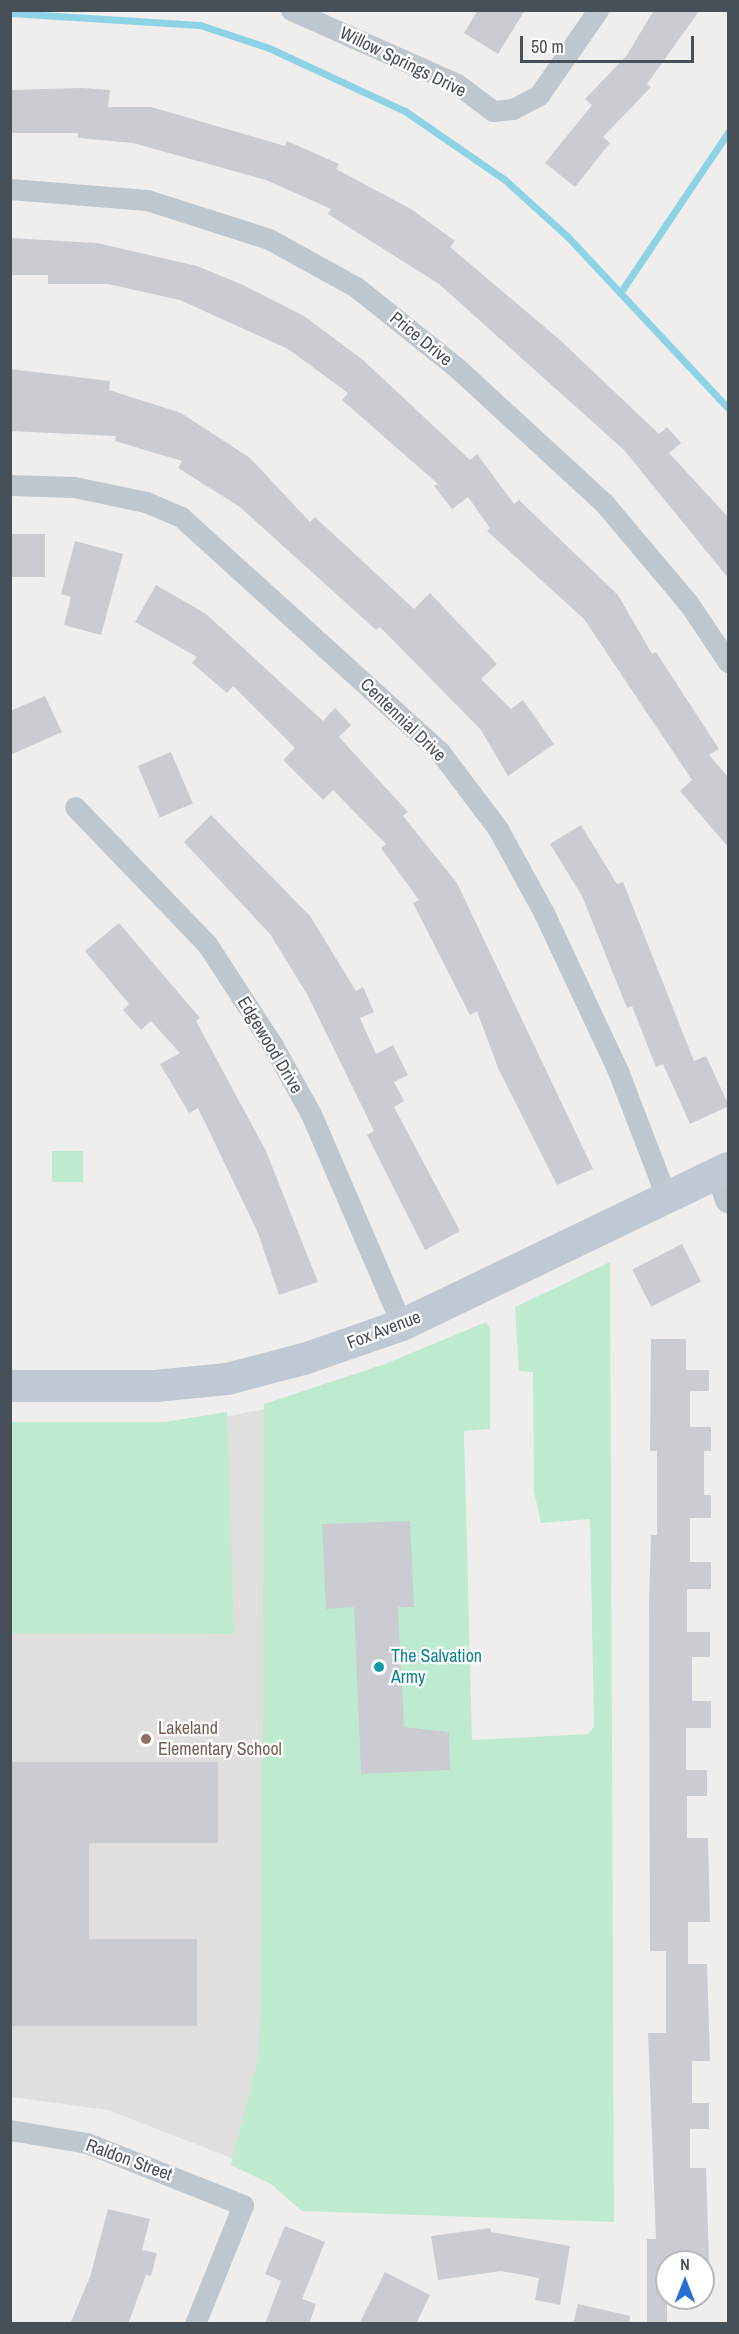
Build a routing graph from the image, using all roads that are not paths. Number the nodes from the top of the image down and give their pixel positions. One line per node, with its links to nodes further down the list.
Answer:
1 (291, 10): 2 (street, Willow Springs Drive)
2 (597, 10)
3 (10, 189): 5 (street, Price Drive)
4 (10, 485): 8 (street, Centennial Drive)
5 (729, 662)
6 (75, 807): 9 (street, Edgewood Drive)
7 (725, 1180): 8 (main road, Fox Avenue)
8 (666, 1196): 9 (main road, Fox Avenue)
9 (402, 1325): 10 (main road, Fox Avenue)
10 (10, 1386)
11 (10, 2130): 12 (street, Raldon Street)
12 (195, 2324)

